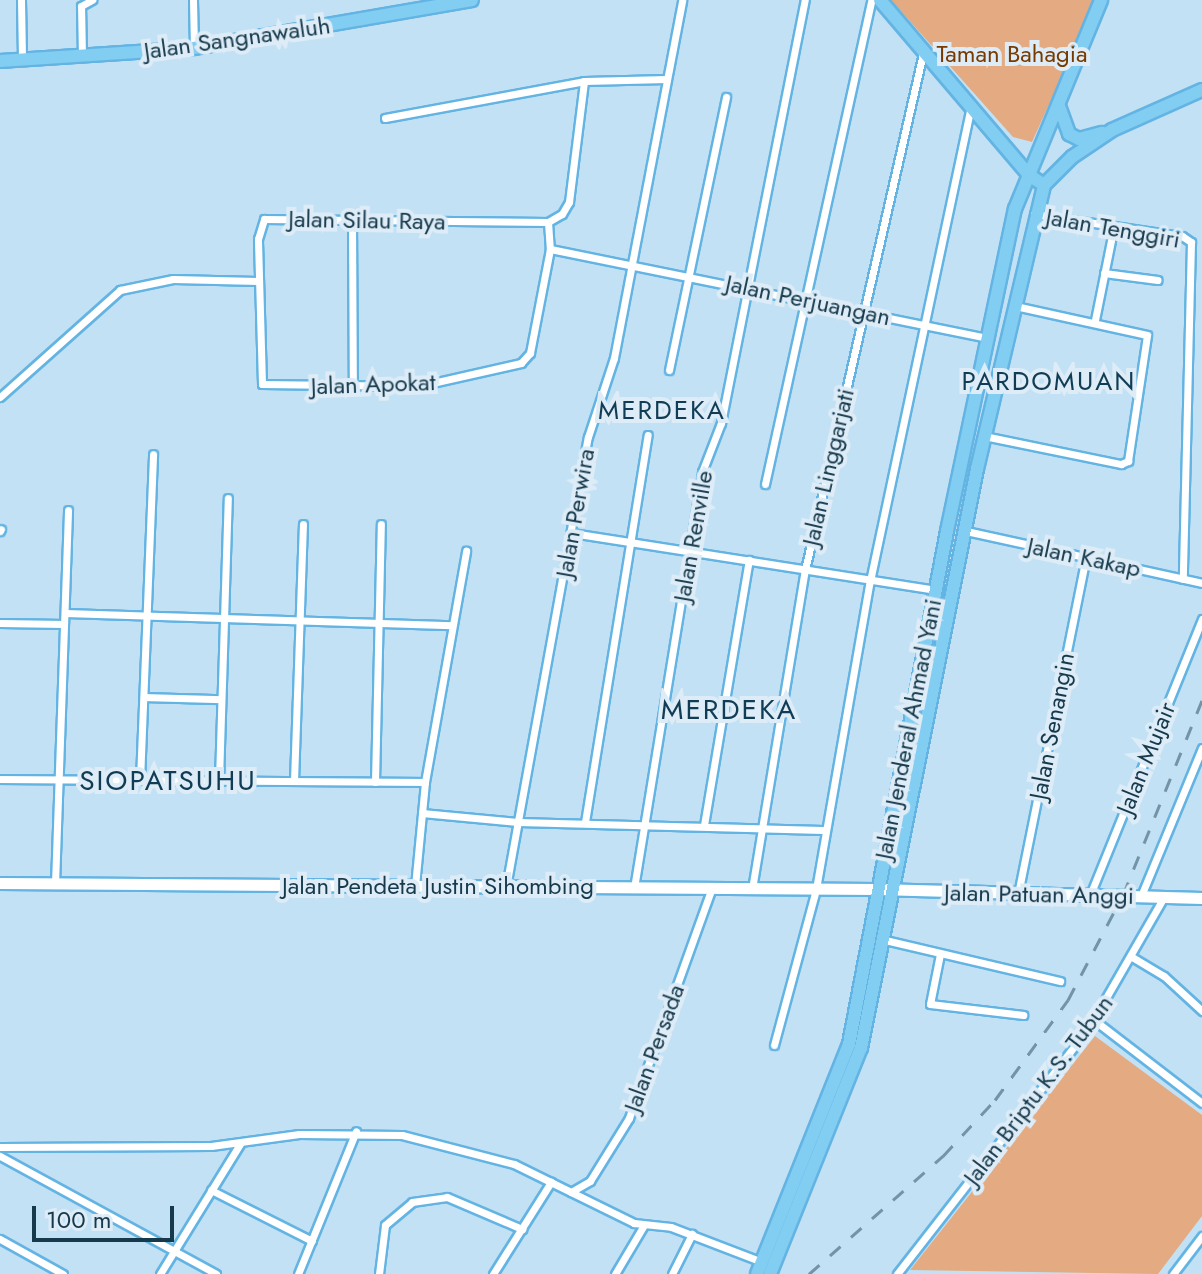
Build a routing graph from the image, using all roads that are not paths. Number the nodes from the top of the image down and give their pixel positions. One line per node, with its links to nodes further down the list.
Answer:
1 (21, 0): 13 (street)
2 (92, 0): 12 (street)
3 (193, 0): 10 (street)
4 (472, 0): 10 (main road, Jalan Sangnawaluh)
5 (682, 0): 15 (street, Jalan Perwira)
6 (805, 0): 35 (street, Jalan Renville)
7 (871, 0): 38 (street)
8 (880, 0): 11 (main road)
9 (1101, 0): 19 (main road, Jalan Jenderal Ahmad Yani)
10 (194, 48): 12 (main road, Jalan Sangnawaluh)
11 (924, 49): 20 (main road); 40 (street, Jalan Linggarjati)
12 (82, 56): 13 (main road, Jalan Sangnawaluh)
13 (22, 60): 14 (main road, Jalan Sangnawaluh)
14 (0, 61)
15 (667, 79): 16 (street); 30 (street, Jalan Perwira)
16 (584, 81): 21 (street); 27 (street)
17 (1202, 90): 22 (main road)
18 (726, 97): 31 (street)
19 (1059, 98): 22 (main road); 23 (main road, Jalan Jenderal Ahmad Yani)
20 (972, 103): 23 (main road); 42 (street)
21 (385, 118)
22 (1112, 130): 24 (main road)
23 (1029, 175): 24 (main road); 44 (main road, Jalan Jenderal Ahmad Yani)
24 (1044, 185): 25 (main road, Jalan Jenderal Ahmad Yani)
25 (1034, 214): 28 (street, Jalan Tenggiri); 39 (main road, Jalan Jenderal Ahmad Yani)
26 (352, 221): 27 (street, Jalan Silau Raya); 34 (street, Jalan Silau Raya); 47 (street)
27 (548, 222): 29 (street)
28 (1114, 226): 32 (street); 37 (street, Jalan Tenggiri)
29 (550, 249): 30 (street, Jalan Perjuangan); 47 (street, Jalan Apokat)
30 (629, 264): 31 (street, Jalan Perjuangan); 60 (street, Jalan Perwira)
31 (686, 273): 35 (street, Jalan Perjuangan); 45 (street)
32 (1104, 273): 33 (street); 41 (street)
33 (1158, 280)
34 (258, 281): 46 (street, Jalan Silau Raya); 48 (street)
35 (745, 286): 38 (street, Jalan Perjuangan); 63 (street, Jalan Renville)
36 (1202, 289): 37 (street)
37 (1191, 292): 67 (street, Jalan Tenggiri)
38 (805, 299): 40 (street, Jalan Perjuangan); 54 (street)
39 (1015, 306): 41 (street); 43 (main road, Jalan Jenderal Ahmad Yani)
40 (863, 310): 42 (street, Jalan Perjuangan); 66 (street, Jalan Linggarjati)
41 (1095, 320): 50 (street)
42 (922, 325): 44 (street, Jalan Perjuangan); 68 (street)
43 (1009, 330): 44 (main road); 50 (main road, Jalan Jenderal Ahmad Yani)
44 (989, 332): 52 (main road, Jalan Jenderal Ahmad Yani)
45 (669, 370)
46 (258, 371): 47 (street, Jalan Apokat)
47 (353, 387)
48 (0, 397)
49 (648, 435): 61 (street)
50 (984, 436): 53 (main road, Jalan Jenderal Ahmad Yani)
51 (153, 454): 74 (street)
52 (960, 466): 53 (main road); 70 (main road, Jalan Jenderal Ahmad Yani)
53 (977, 469): 59 (main road, Jalan Jenderal Ahmad Yani)
54 (765, 484)
55 (228, 498): 75 (street)
56 (68, 510): 73 (street)
57 (303, 524): 76 (street)
58 (381, 524): 78 (street)
59 (966, 531): 64 (street, Jalan Kakap); 72 (main road, Jalan Jenderal Ahmad Yani)
60 (572, 533): 61 (street); 95 (street, Jalan Perwira)
61 (629, 541): 63 (street); 96 (street)
62 (466, 551): 81 (street)
63 (689, 551): 65 (street); 97 (street, Jalan Renville)
64 (1086, 557): 67 (street, Jalan Kakap); 111 (street, Jalan Senangin)
65 (749, 560): 66 (street); 98 (street)
66 (805, 570): 68 (street); 99 (street, Jalan Linggarjati)
67 (1183, 579): 69 (street, Jalan Kakap)
68 (870, 581): 70 (street); 100 (street)
69 (1202, 583)
70 (935, 590): 71 (main road, Jalan Jenderal Ahmad Yani)
71 (932, 607): 72 (main road); 84 (main road, Jalan Jenderal Ahmad Yani)
72 (952, 611): 85 (main road, Jalan Jenderal Ahmad Yani)
73 (65, 613): 74 (street); 80 (street)
74 (148, 616): 75 (street); 82 (street)
75 (223, 617): 76 (street); 83 (street)
76 (298, 617): 78 (street); 91 (street)
77 (1202, 619): 112 (street, Jalan Mujair)
78 (376, 620): 81 (street); 92 (street)
79 (0, 623): 80 (street)
80 (64, 624): 88 (street)
81 (452, 625): 93 (street)
82 (146, 697): 83 (street); 90 (street)
83 (219, 699): 89 (street)
84 (906, 740): 85 (main road); 109 (main road, Jalan Jenderal Ahmad Yani)
85 (925, 744): 110 (main road, Jalan Jenderal Ahmad Yani)
86 (1202, 748): 113 (street)
87 (0, 779): 88 (street)
88 (58, 779): 90 (street); 102 (street)
89 (219, 779): 90 (street); 91 (street)
90 (140, 780)
91 (294, 781): 92 (street)
92 (375, 782): 93 (street)
93 (425, 782): 94 (street)
94 (422, 813): 95 (street); 103 (street)
95 (518, 822): 96 (street); 104 (street, Jalan Perwira)
96 (585, 822): 97 (street)
97 (644, 823): 98 (street); 105 (street, Jalan Renville)
98 (704, 825): 99 (street)
99 (763, 826): 100 (street); 107 (street, Jalan Linggarjati)
100 (823, 830): 108 (street)
101 (0, 883): 102 (street, Jalan Pendeta Justin Sihombing)
102 (55, 884): 103 (street, Jalan Pendeta Justin Sihombing)
103 (415, 886): 104 (street, Jalan Pendeta Justin Sihombing)
104 (506, 887): 105 (street, Jalan Pendeta Justin Sihombing)
105 (634, 888): 106 (street, Jalan Pendeta Justin Sihombing)
106 (712, 888): 107 (street, Jalan Pendeta Justin Sihombing); 133 (street, Jalan Persada)
107 (752, 889): 108 (street, Jalan Pendeta Justin Sihombing)
108 (816, 889): 109 (street, Jalan Pendeta Justin Sihombing); 123 (street)
109 (877, 889): 110 (street, Jalan Patuan Anggi); 124 (main road, Jalan Jenderal Ahmad Yani)
110 (896, 890): 111 (street, Jalan Patuan Anggi); 116 (main road, Jalan Jenderal Ahmad Yani)
111 (1018, 894): 112 (street, Jalan Patuan Anggi)
112 (1089, 896): 113 (street, Jalan Patuan Anggi)
113 (1141, 896): 114 (street, Jalan Patuan Anggi)
114 (1164, 897): 115 (street, Jalan Patuan Anggi); 118 (street, Jalan Briptu K.S. Tubun)
115 (1202, 898)
116 (885, 940): 117 (street); 124 (main road, Jalan Jenderal Ahmad Yani)
117 (940, 954): 119 (street); 121 (street)
118 (1132, 957): 120 (street); 122 (street, Jalan Briptu K.S. Tubun)
119 (1060, 981)
120 (1202, 1011)
121 (1023, 1015)
122 (1094, 1020): 125 (street); 151 (street, Jalan Briptu K.S. Tubun)
123 (774, 1045)
124 (848, 1068): 126 (main road, Jalan Jenderal Ahmad Yani)
125 (1202, 1103)
126 (825, 1125): 141 (main road, Jalan Jenderal Ahmad Yani); 150 (main road, Jalan Jenderal Ahmad Yani)
127 (356, 1131): 128 (street); 131 (street); 139 (street)
128 (240, 1144): 129 (street); 132 (street)
129 (0, 1147)
130 (0, 1156): 140 (street)
131 (551, 1182): 133 (street); 135 (street)
132 (211, 1190): 139 (street); 140 (street)
133 (571, 1192): 134 (street)
134 (644, 1225): 136 (street); 148 (street)
135 (522, 1229): 146 (street); 147 (street)
136 (692, 1234): 141 (street); 149 (street)
137 (1202, 1236): 152 (street)
138 (0, 1239): 142 (street)
139 (312, 1241): 145 (street)
140 (176, 1249): 143 (street); 144 (street)
141 (759, 1268)
142 (63, 1274)
143 (160, 1274)
144 (216, 1274)
145 (298, 1274)
146 (379, 1274)
147 (493, 1274)
148 (615, 1274)
149 (672, 1274)
150 (770, 1274)
151 (898, 1274)
152 (1173, 1274)

